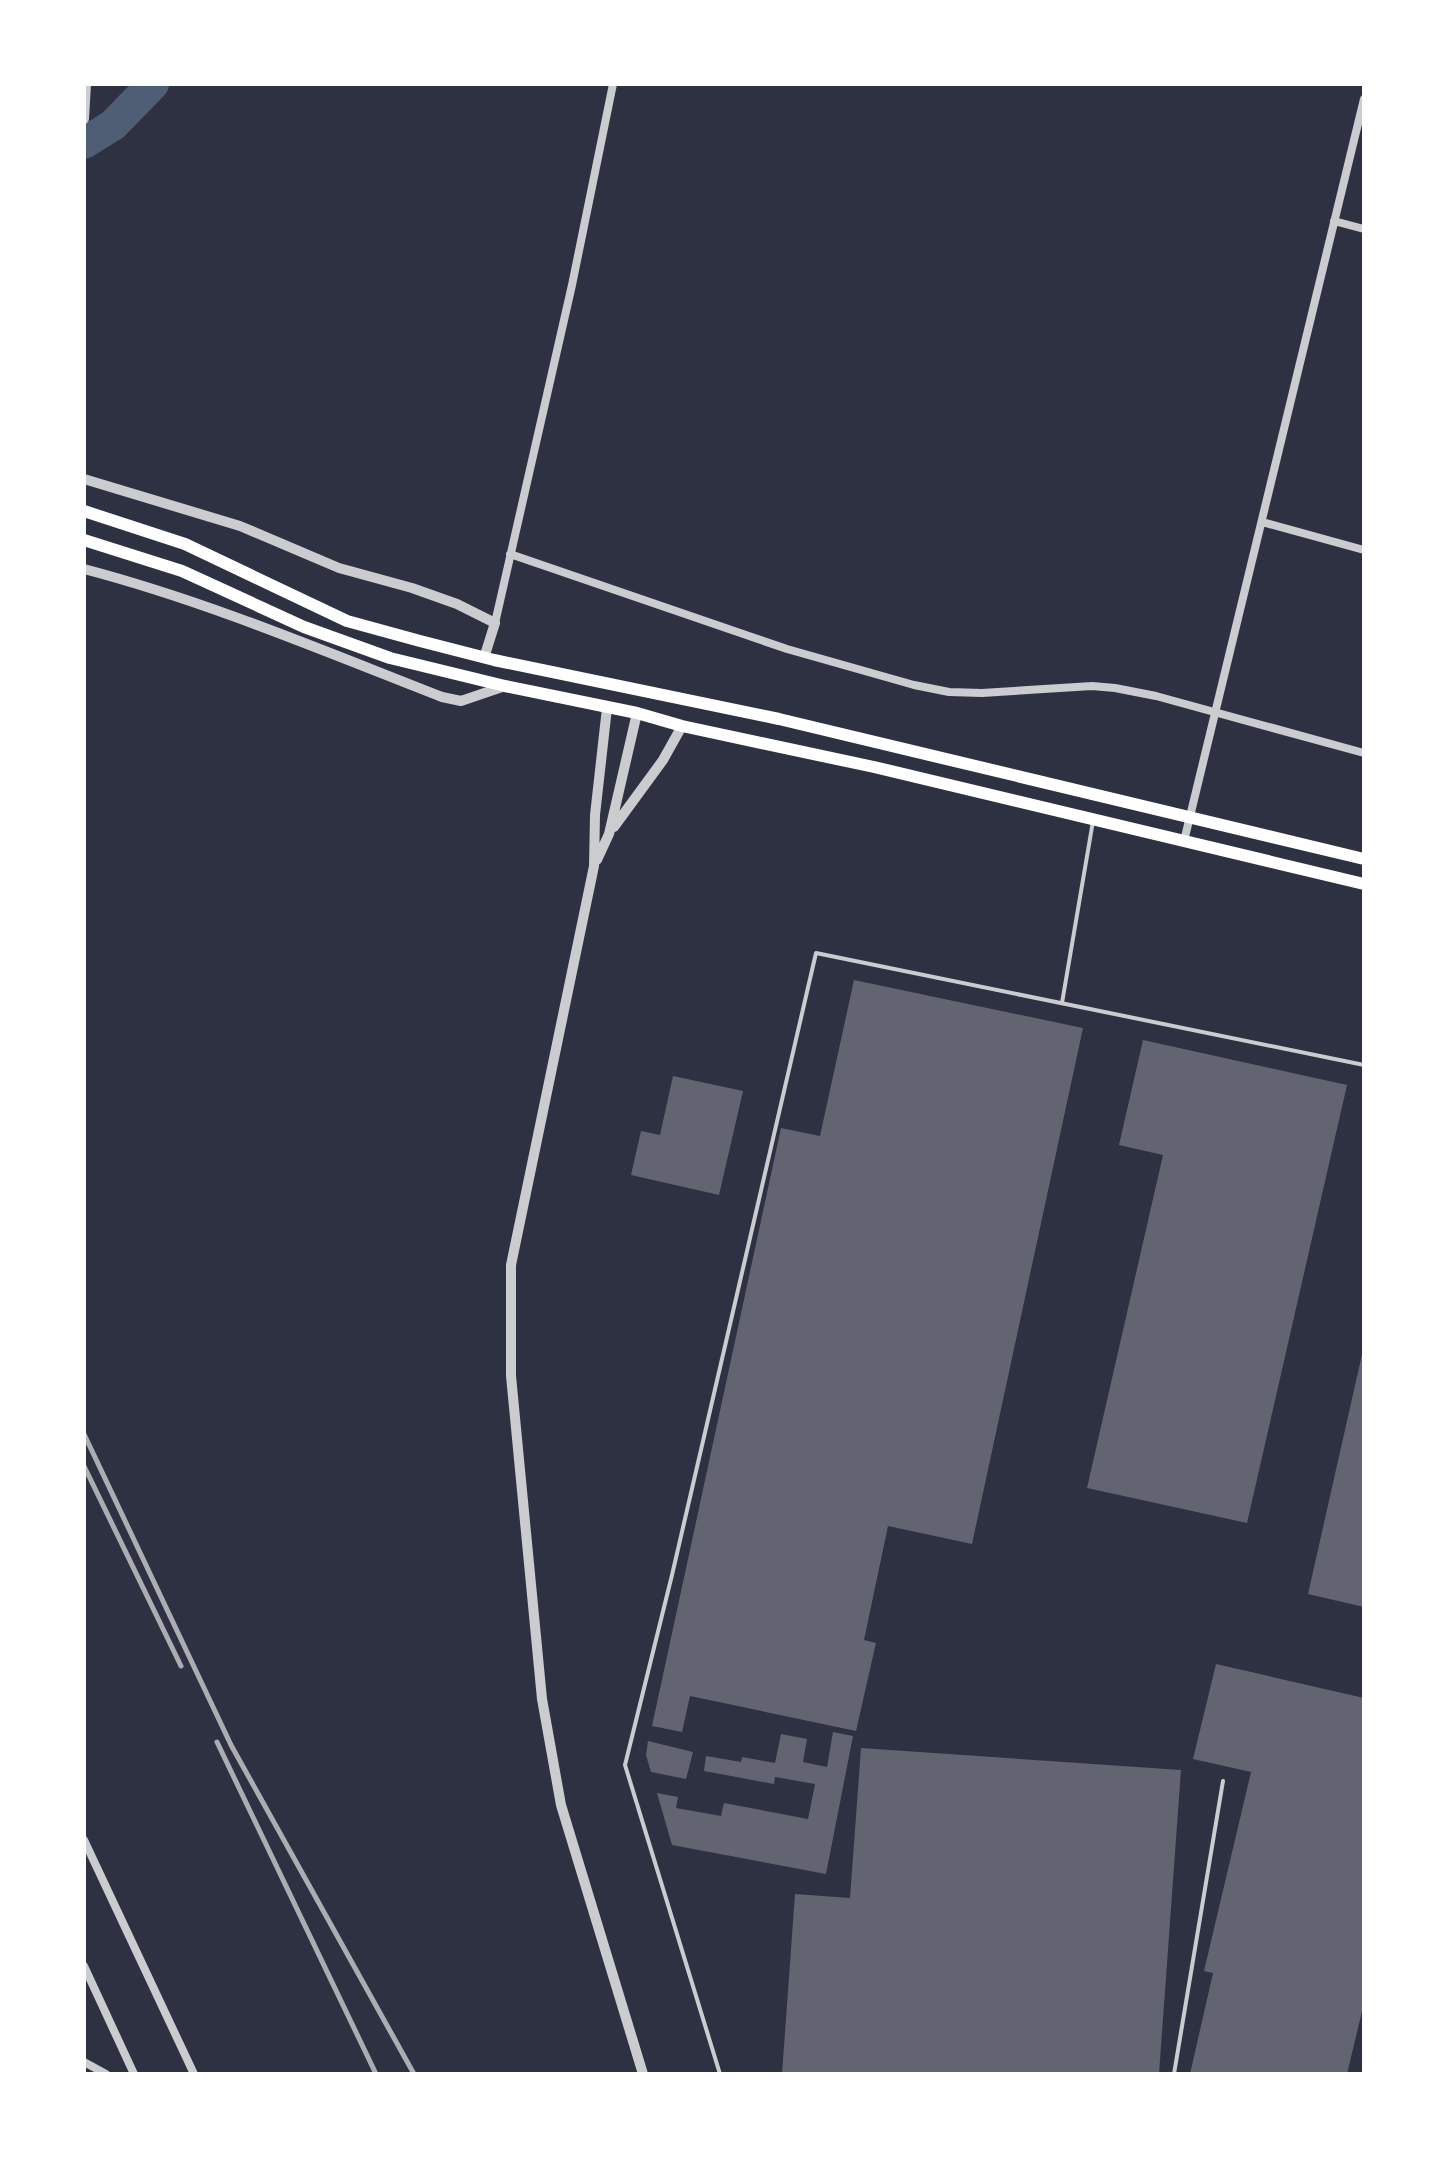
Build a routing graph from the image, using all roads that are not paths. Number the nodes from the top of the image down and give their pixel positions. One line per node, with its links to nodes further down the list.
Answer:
1 (86, 84): 4 (street)
2 (613, 84): 12 (street)
3 (1364, 99): 5 (street)
4 (85, 114)
5 (1334, 221): 6 (street); 9 (street)
6 (1364, 229)
7 (84, 479): 14 (street)
8 (84, 511): 15 (main road)
9 (1262, 522): 11 (street); 18 (street)
10 (84, 540): 16 (main road)
11 (1364, 550)
12 (510, 554): 14 (street); 18 (street)
13 (84, 569): 16 (street)
14 (495, 623): 15 (street)
15 (484, 658): 22 (main road)
16 (505, 686): 17 (main road)
17 (607, 708): 19 (main road); 27 (street)
18 (1216, 712): 21 (street); 22 (street)
19 (637, 713): 20 (main road); 24 (street)
20 (682, 726): 23 (main road); 24 (street)
21 (1364, 753)
22 (1191, 818): 25 (street); 26 (main road)
23 (1093, 821): 25 (main road); 29 (lane)
24 (609, 834): 27 (street)
25 (1184, 841): 28 (main road)
26 (1364, 859)
27 (594, 866): 38 (street)
28 (1364, 884)
29 (1062, 1003): 30 (lane); 39 (lane)
30 (1364, 1065)
31 (1223, 1781): 40 (lane)
32 (84, 1840): 37 (street)
33 (84, 1966): 36 (street)
34 (84, 2062): 35 (street)
35 (106, 2074)
36 (134, 2074)
37 (194, 2074)
38 (643, 2074)
39 (720, 2074)
40 (1174, 2074)

